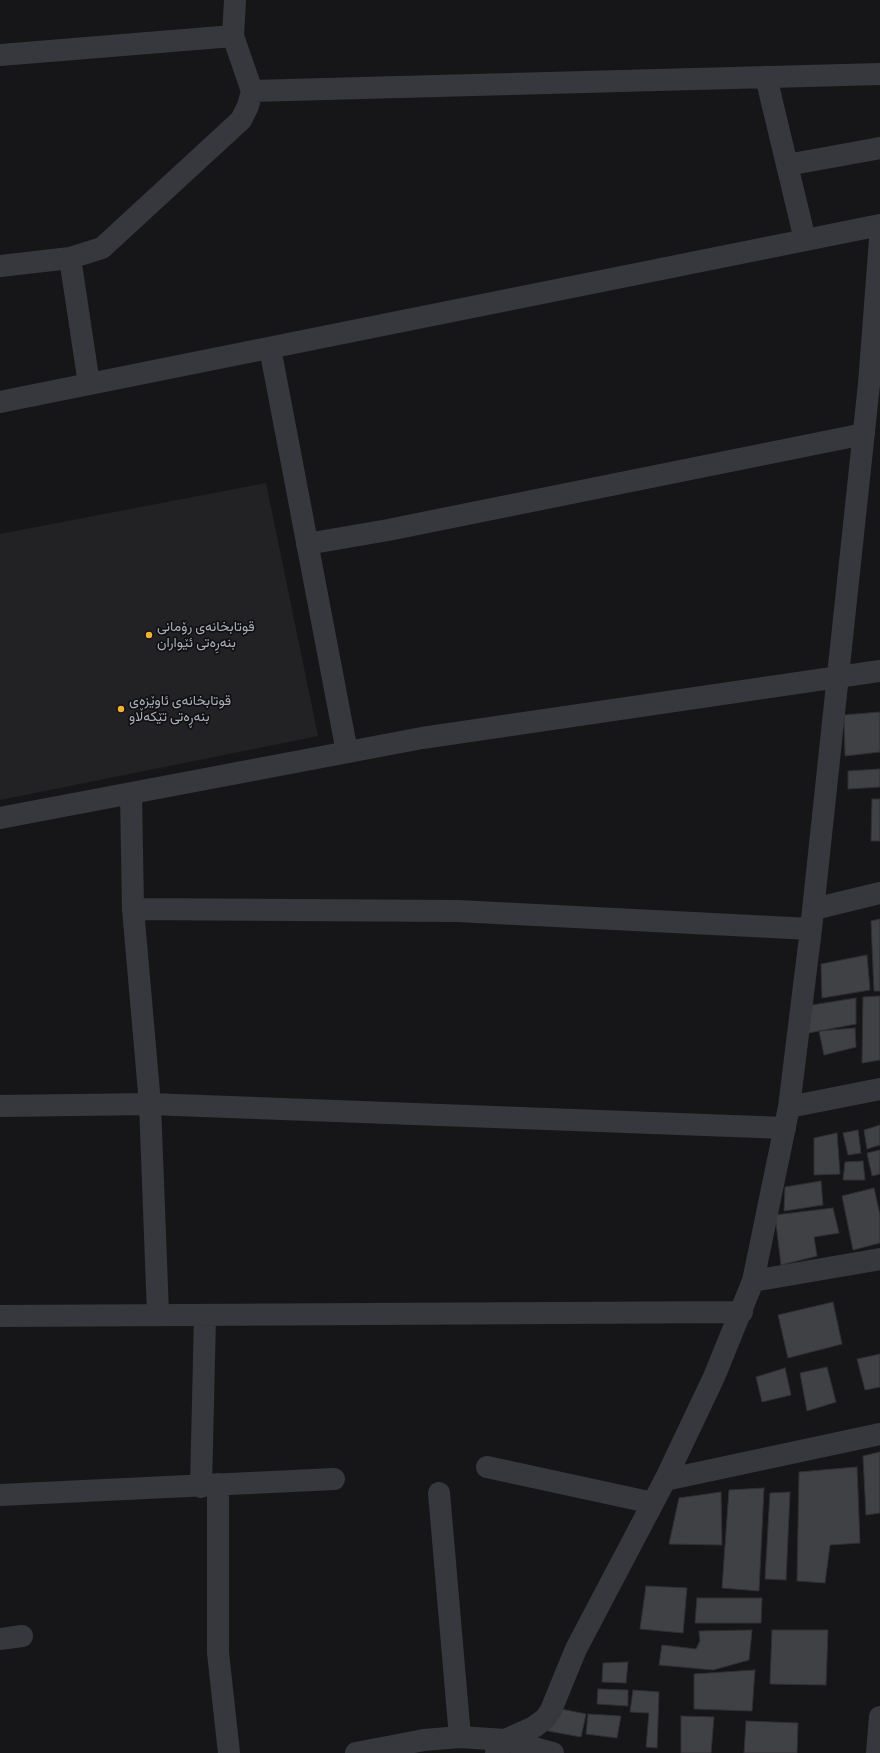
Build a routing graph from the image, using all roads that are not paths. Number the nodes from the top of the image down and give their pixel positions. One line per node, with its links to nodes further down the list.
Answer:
1 (235, 0): 2 (street)
2 (233, 36): 3 (street); 6 (street)
3 (0, 55)
4 (880, 74): 5 (street)
5 (766, 77): 6 (street); 8 (street)
6 (252, 91): 12 (street)
7 (880, 148): 8 (street)
8 (787, 164): 11 (street)
9 (880, 225): 11 (street)
10 (880, 238): 17 (street)
11 (806, 240): 14 (street)
12 (70, 258): 13 (street); 15 (street)
13 (0, 266)
14 (270, 348): 15 (street); 18 (street)
15 (89, 384): 16 (street)
16 (0, 402)
17 (864, 434): 18 (street); 20 (street)
18 (307, 544): 21 (street)
19 (880, 671): 20 (street)
20 (839, 677): 21 (street); 26 (street)
21 (347, 752): 22 (street)
22 (131, 794): 23 (street); 25 (street)
23 (0, 818)
24 (880, 894): 26 (street)
25 (133, 909): 26 (street); 28 (street)
26 (813, 919): 30 (street)
27 (880, 1089): 30 (street)
28 (150, 1104): 29 (street); 31 (street); 35 (street)
29 (0, 1106)
30 (789, 1107): 31 (street)
31 (785, 1128): 33 (street)
32 (880, 1259): 33 (street)
33 (753, 1282): 34 (street)
34 (742, 1312): 37 (street); 41 (street)
35 (158, 1314): 36 (street); 37 (street)
36 (0, 1316)
37 (204, 1316): 42 (street)
38 (880, 1434): 41 (street)
39 (487, 1467): 45 (street)
40 (334, 1479): 42 (street)
41 (665, 1480): 45 (street)
42 (209, 1485): 44 (street); 51 (street)
43 (439, 1493): 49 (street)
44 (0, 1495)
45 (653, 1503): 50 (street)
46 (22, 1636): 47 (street)
47 (0, 1639)
48 (880, 1717): 54 (street)
49 (460, 1737): 50 (street); 52 (street)
50 (501, 1746): 53 (street)
51 (229, 1753)
52 (356, 1753)
53 (553, 1753)
54 (877, 1753)

